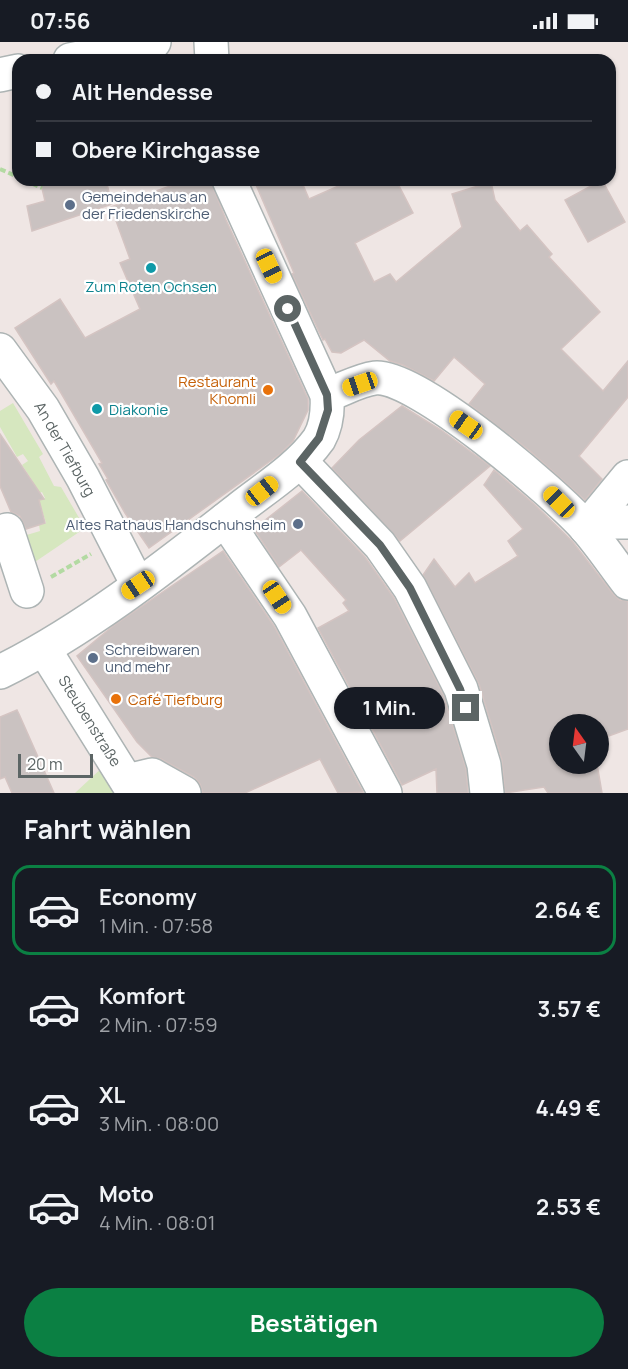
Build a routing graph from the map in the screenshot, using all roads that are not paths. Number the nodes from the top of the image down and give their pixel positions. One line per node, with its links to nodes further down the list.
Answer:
1 (154, 42): 2 (street)
2 (98, 54)
3 (232, 186): 5 (street)
4 (0, 350): 14 (street, An der Tiefburg)
5 (327, 395): 6 (street); 10 (street)
6 (300, 462): 8 (street); 20 (street)
7 (628, 477): 10 (street)
8 (225, 520): 14 (street); 19 (street)
9 (628, 522): 10 (street)
10 (586, 528): 13 (street)
11 (7, 530): 12 (street)
12 (24, 580)
13 (628, 583)
14 (138, 585): 15 (street)
15 (44, 650): 16 (street); 17 (street, Steubenstraße)
16 (0, 672)
17 (131, 787): 18 (street)
18 (184, 793)
19 (385, 793)
20 (487, 793)

